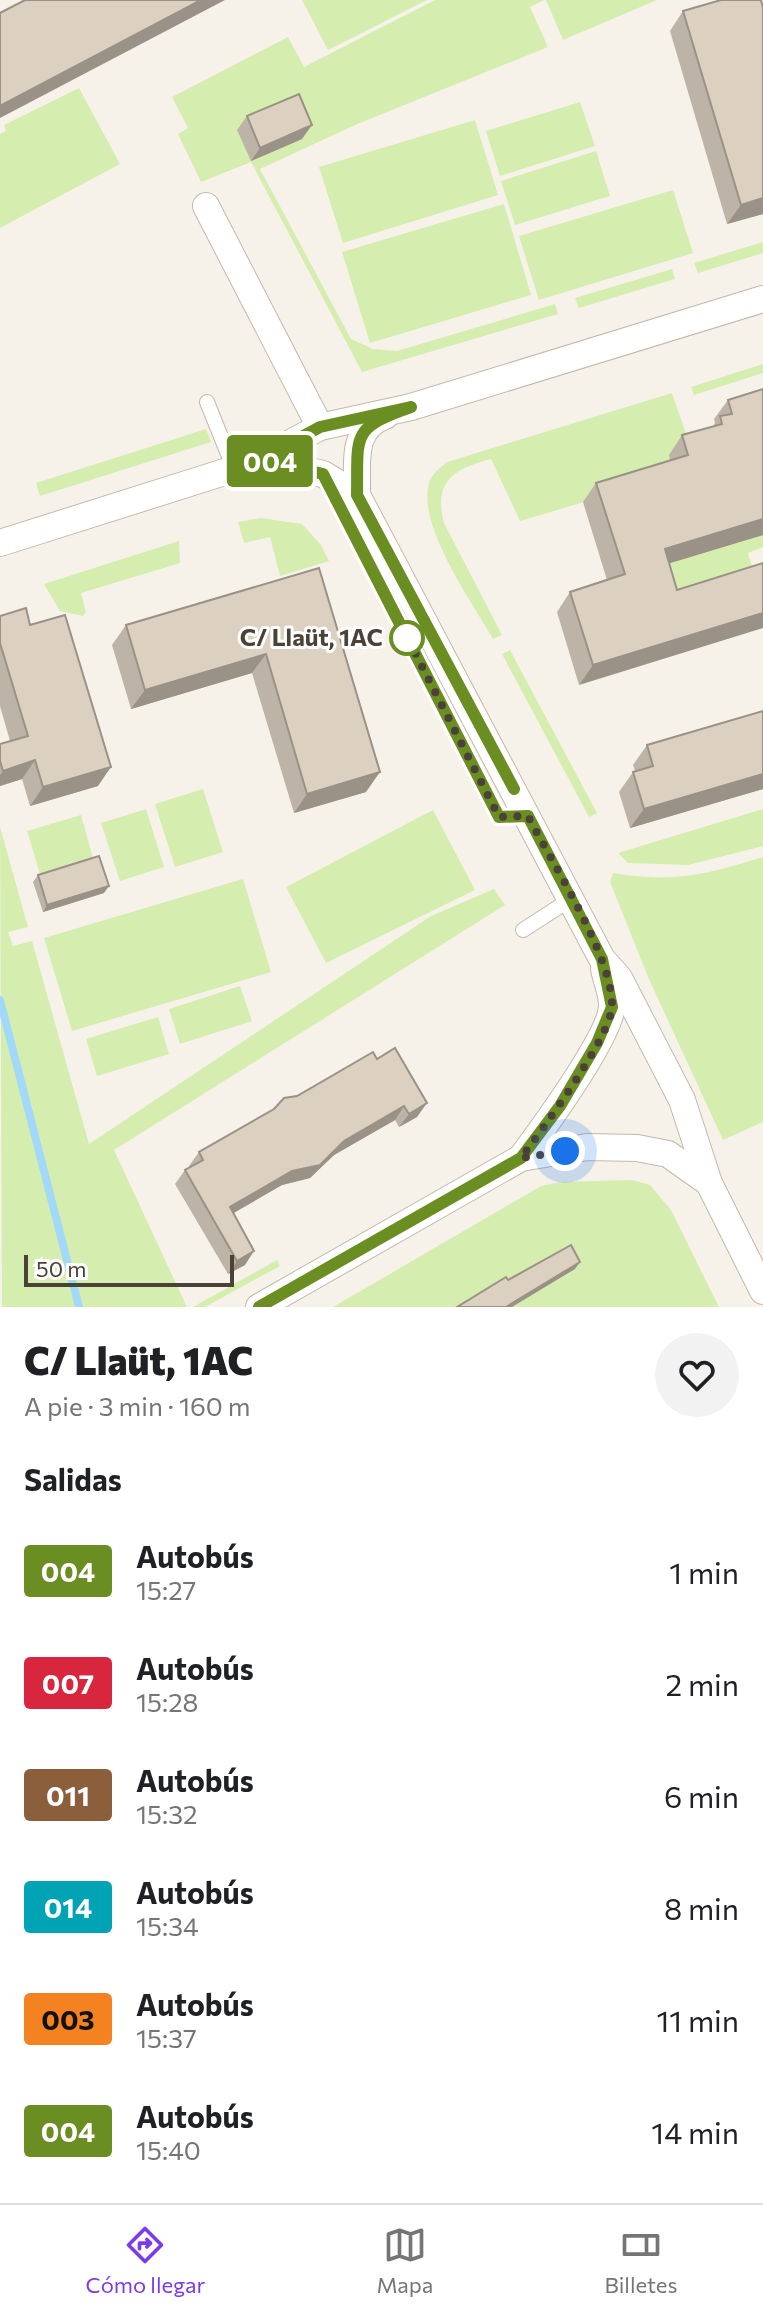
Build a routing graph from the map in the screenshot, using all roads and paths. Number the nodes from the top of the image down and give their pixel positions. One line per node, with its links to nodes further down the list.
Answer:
1 (206, 206): 5 (street)
2 (763, 299): 4 (street)
3 (207, 402): 7 (lane)
4 (411, 407): 5 (street); 9 (street)
5 (320, 427): 6 (street)
6 (261, 459): 7 (street); 8 (street)
7 (234, 469): 10 (street)
8 (323, 474): 9 (street); 11 (lane)
9 (357, 495): 11 (street)
10 (0, 543)
11 (528, 816): 12 (street)
12 (571, 899): 13 (lane); 14 (street)
13 (523, 930)
14 (602, 959): 15 (street); 16 (street)
15 (521, 1158): 16 (street); 18 (street)
16 (709, 1183): 17 (street)
17 (763, 1291)
18 (259, 1307)

